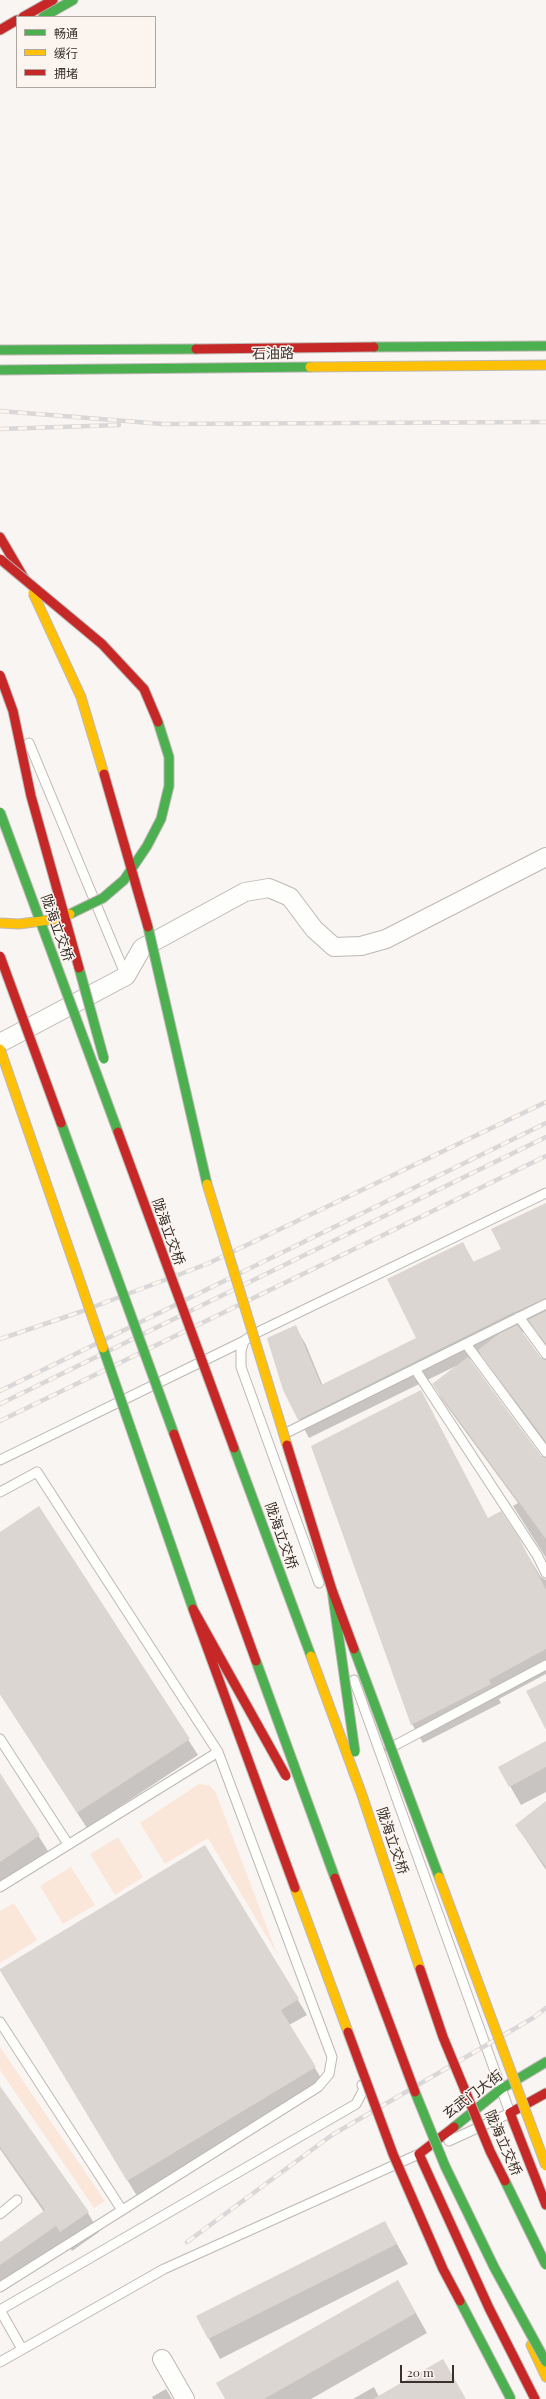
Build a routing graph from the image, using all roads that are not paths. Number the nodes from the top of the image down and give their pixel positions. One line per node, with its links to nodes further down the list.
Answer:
1 (53, 0): 3 (main road)
2 (73, 0): 4 (main road)
3 (25, 16)
4 (45, 16)
5 (16, 21): 6 (main road)
6 (0, 30)
7 (16, 32): 8 (main road)
8 (0, 40)
9 (546, 346): 10 (main road, 石油路)
10 (0, 350)
11 (546, 365): 12 (main road, 石油路)
12 (0, 370)
13 (0, 537): 39 (main road, bridge)
14 (0, 559): 18 (main road, bridge)
15 (0, 674): 20 (lane); 24 (main road, bridge)
16 (0, 812): 24 (main road, 陇海立交桥, bridge)
17 (546, 857): 20 (street)
18 (0, 923)
19 (0, 956): 47 (main road, bridge)
20 (126, 976): 21 (street)
21 (0, 1043)
22 (0, 1048): 40 (main road, bridge)
23 (546, 1193): 27 (lane)
24 (147, 1216): 46 (main road, 陇海立交桥, bridge)
25 (546, 1304): 26 (lane)
26 (519, 1318): 28 (lane); 29 (lane)
27 (244, 1341): 31 (lane); 32 (lane)
28 (466, 1344): 30 (lane); 33 (lane)
29 (546, 1354)
30 (415, 1369): 32 (lane); 37 (lane)
31 (124, 1400): 34 (lane); 45 (lane)
32 (268, 1441): 44 (lane)
33 (546, 1452)
34 (0, 1460)
35 (0, 1492): 43 (lane)
36 (546, 1551): 37 (lane)
37 (537, 1555): 38 (lane)
38 (546, 1573)
39 (332, 1590): 46 (main road, bridge); 56 (main road, bridge)
40 (194, 1611): 45 (main road, bridge); 47 (main road, bridge)
41 (546, 1665): 44 (lane)
42 (0, 1739): 48 (lane)
43 (218, 1752): 48 (lane); 59 (lane)
44 (380, 1754): 52 (lane)
45 (253, 1770): 64 (lane); 70 (main road, bridge)
46 (362, 1795): 61 (main road, 陇海立交桥, bridge)
47 (320, 1836): 62 (main road, bridge)
48 (68, 1844): 49 (lane)
49 (0, 1887)
50 (0, 2022): 59 (lane)
51 (546, 2062): 52 (main road, 玄武门大街)
52 (501, 2089): 54 (lane); 55 (main road, 玄武门大街)
53 (546, 2093): 54 (main road)
54 (510, 2113): 55 (lane); 58 (main road)
55 (419, 2154): 64 (lane); 71 (main road)
56 (546, 2166)
57 (17, 2200): 60 (lane)
58 (546, 2205)
59 (122, 2210): 63 (lane)
60 (0, 2214)
61 (546, 2265)
62 (494, 2267): 67 (main road, bridge); 68 (main road, bridge)
63 (0, 2287)
64 (22, 2348): 66 (lane)
65 (162, 2359): 69 (street)
66 (0, 2362)
67 (546, 2362)
68 (546, 2377)
69 (185, 2399)
70 (511, 2399)
71 (535, 2399)

